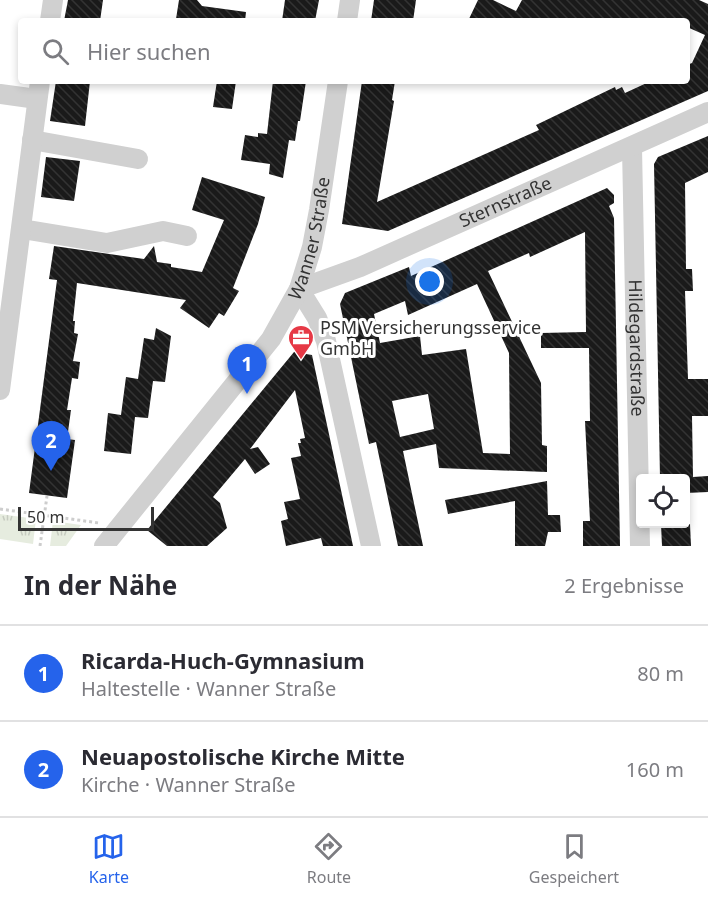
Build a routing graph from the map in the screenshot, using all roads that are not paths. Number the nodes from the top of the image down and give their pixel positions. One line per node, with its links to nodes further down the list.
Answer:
1 (53, 0): 3 (street)
2 (350, 0): 4 (street)
3 (50, 18)
4 (347, 18)
5 (338, 84): 14 (street, Wanner Straße)
6 (39, 90): 7 (street); 9 (street)
7 (0, 94)
8 (708, 112): 10 (street, Sternstraße)
9 (32, 140): 11 (street); 12 (street)
10 (632, 148): 14 (street, Sternstraße); 18 (street, Hildegardstraße)
11 (138, 159)
12 (22, 229): 13 (street); 15 (street)
13 (187, 236)
14 (299, 289): 16 (street, Wanner Straße); 17 (street)
15 (0, 390)
16 (104, 546)
17 (371, 546)
18 (640, 546)

